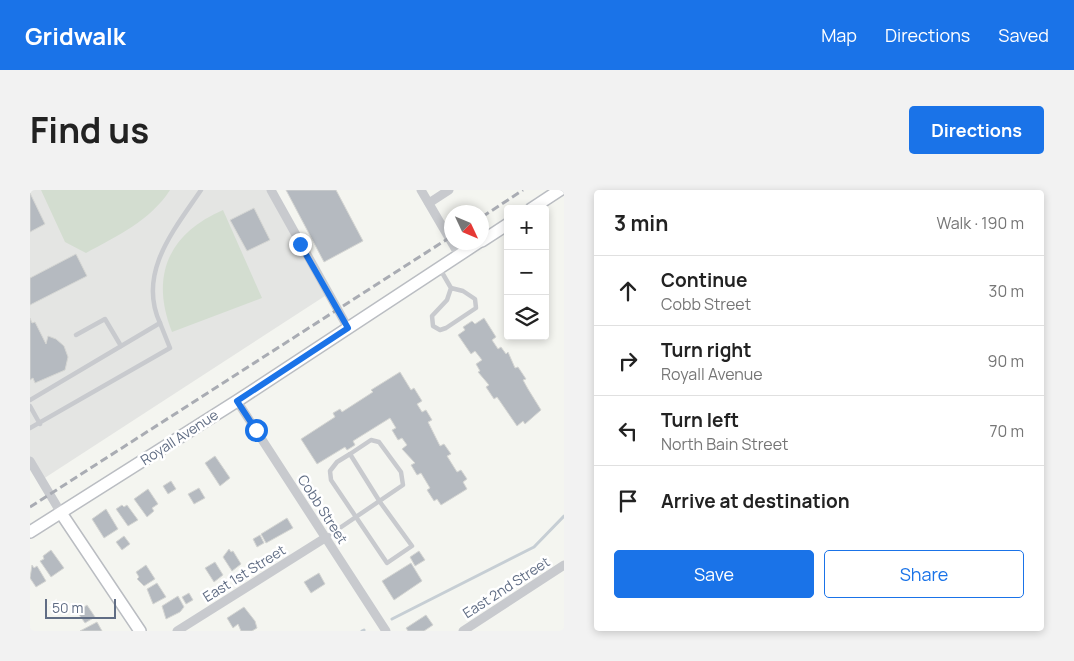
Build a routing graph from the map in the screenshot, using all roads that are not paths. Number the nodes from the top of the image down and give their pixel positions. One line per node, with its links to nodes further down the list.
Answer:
1 (201, 190): 14 (lane)
2 (271, 190): 15 (street)
3 (421, 190): 6 (street)
4 (449, 190): 6 (street)
5 (560, 190): 7 (street)
6 (429, 203): 11 (street)
7 (537, 205)
8 (504, 227): 9 (street, Royall Avenue)
9 (489, 236)
10 (468, 250): 11 (street, Royall Avenue)
11 (460, 255): 12 (street, Royall Avenue)
12 (439, 268): 13 (lane); 15 (street, Royall Avenue)
13 (451, 288): 13 (lane)
14 (160, 323): 17 (lane); 21 (lane)
15 (348, 328): 19 (street, Royall Avenue)
16 (76, 335): 17 (lane)
17 (121, 346): 18 (lane)
18 (30, 400)
19 (237, 401): 26 (street, Royall Avenue); 29 (street, Cobb Street)
20 (30, 406): 21 (lane)
21 (40, 424): 22 (lane)
22 (30, 428)
23 (350, 454): 25 (lane); 25 (lane); 27 (lane)
24 (30, 460): 26 (street)
25 (380, 502): 27 (lane); 27 (lane)
26 (61, 513): 28 (street, Royall Avenue); 31 (street)
27 (356, 519): 29 (lane)
28 (30, 532)
29 (325, 538): 32 (street, East 1st Street); 33 (street, Cobb Street)
30 (564, 565): 34 (street, East 2nd Street)
31 (140, 631)
32 (177, 631)
33 (386, 631)
34 (463, 631)

